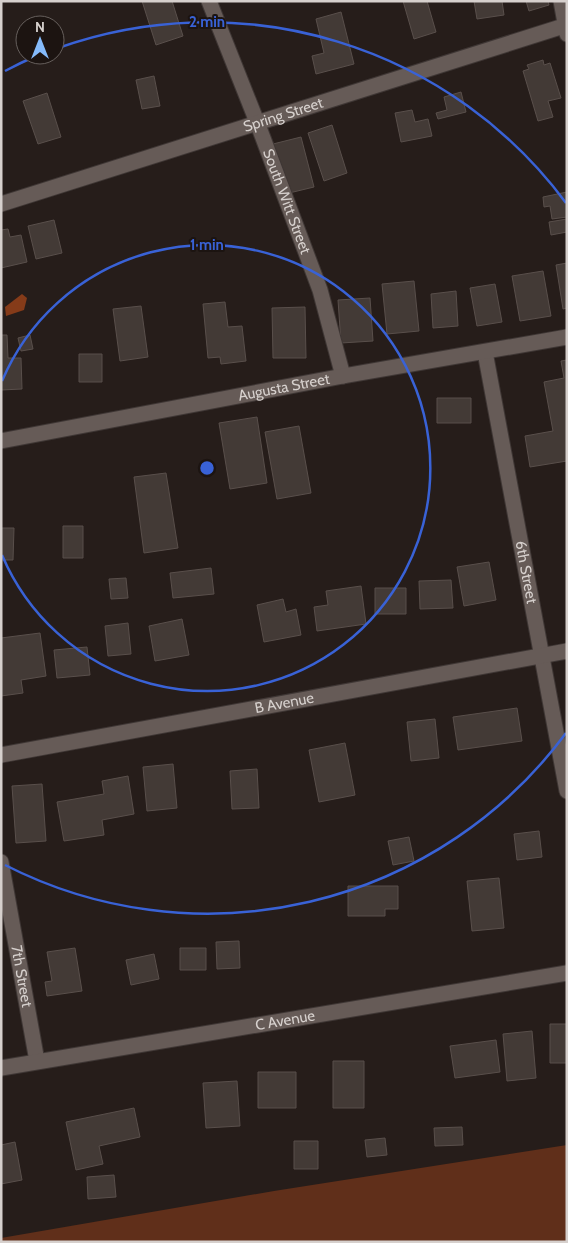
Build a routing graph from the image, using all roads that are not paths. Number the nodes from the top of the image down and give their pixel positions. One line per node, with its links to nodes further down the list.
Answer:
1 (209, 1): 4 (street, South Witt Street)
2 (560, 1): 3 (street)
3 (566, 28): 4 (street, Spring Street)
4 (257, 122): 5 (street, Spring Street); 8 (street, South Witt Street)
5 (1, 204)
6 (567, 338): 7 (street, Augusta Street)
7 (486, 352): 8 (street, Augusta Street); 11 (street, 6th Street)
8 (343, 376): 9 (street, Augusta Street)
9 (1, 441)
10 (567, 651): 11 (street, B Avenue)
11 (542, 656): 12 (street, B Avenue); 13 (street, 6th Street)
12 (1, 755)
13 (567, 791)
14 (1, 862): 16 (street, 7th Street)
15 (567, 973): 16 (street, C Avenue)
16 (37, 1060): 17 (street, C Avenue)
17 (1, 1068)

